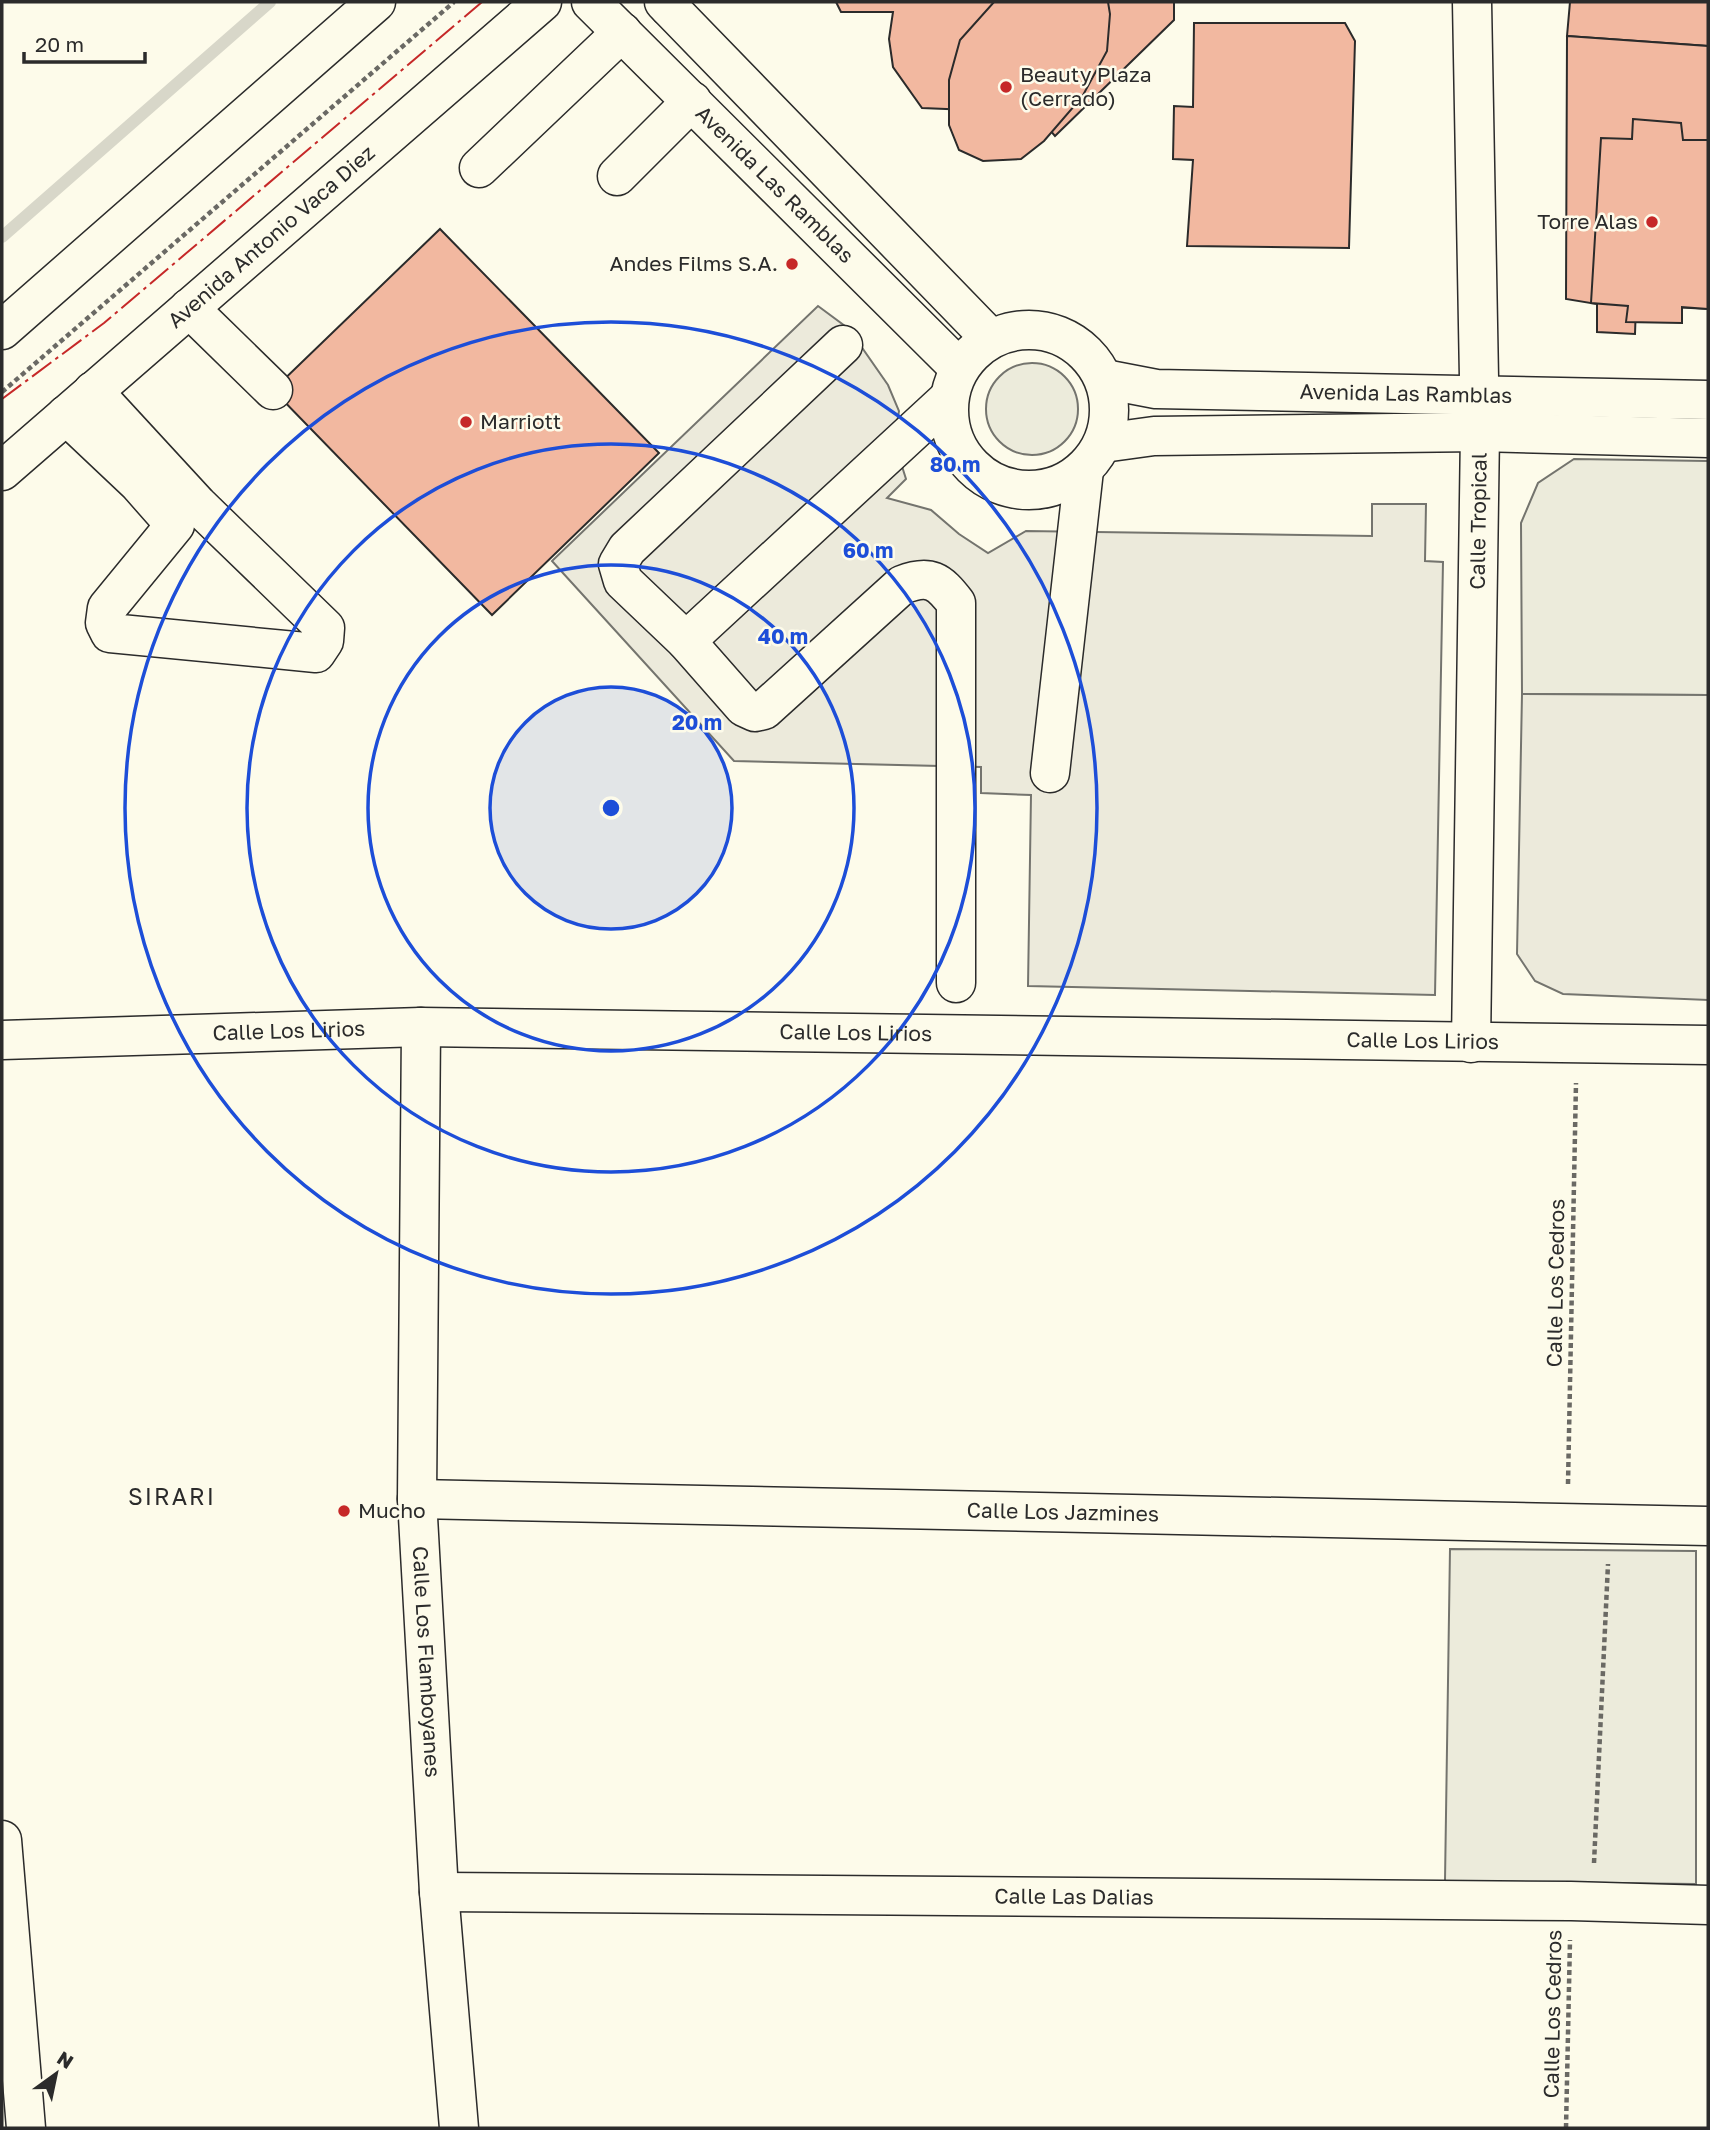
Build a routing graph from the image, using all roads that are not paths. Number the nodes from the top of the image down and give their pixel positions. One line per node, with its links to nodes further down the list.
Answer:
1 (376, 2): 11 (main road)
2 (542, 2): 10 (main road, Avenida Antonio Vaca Diez)
3 (591, 2): 6 (main road, Avenida Las Ramblas)
4 (1472, 2): 19 (main road, Calle Tropical)
5 (667, 4): 12 (main road)
6 (622, 32): 7 (main road, Avenida Las Ramblas); 8 (main road)
7 (692, 102): 9 (main road); 15 (main road, Avenida Las Ramblas)
8 (479, 168)
9 (617, 176)
10 (189, 308): 16 (main road); 18 (main road, Avenida Antonio Vaca Diez)
11 (2, 330)
12 (991, 339): 14 (main road); 15 (main road)
13 (843, 345): 24 (main road)
14 (1104, 380): 19 (main road, Avenida Las Ramblas); 21 (main road)
15 (954, 384): 21 (main road); 24 (main road)
16 (273, 390)
17 (1708, 400): 19 (main road, Avenida Las Ramblas)
18 (80, 403): 22 (main road, Avenida Antonio Vaca Diez); 23 (main road)
19 (1479, 414): 20 (main road, Avenida Las Ramblas); 21 (main road, Avenida Las Ramblas); 29 (main road, Calle Tropical)
20 (1708, 438)
21 (1094, 456): 25 (main road)
22 (2, 471)
23 (186, 515): 23 (main road)
24 (686, 641): 26 (main road)
25 (1050, 773)
26 (956, 984)
27 (421, 1027): 28 (main road, Calle Los Lirios); 29 (main road, Calle Los Lirios); 31 (main road, Calle Los Flamboyanes)
28 (2, 1040)
29 (1471, 1043): 30 (main road, Calle Los Lirios)
30 (1708, 1045)
31 (417, 1499): 32 (main road, Calle Los Jazmines); 34 (main road, Calle Los Flamboyanes)
32 (1708, 1526)
33 (2, 1840): 36 (main road)
34 (439, 1892): 35 (main road, Calle Las Dalias); 37 (main road, Calle Los Flamboyanes)
35 (1708, 1905)
36 (26, 2128)
37 (459, 2128)

